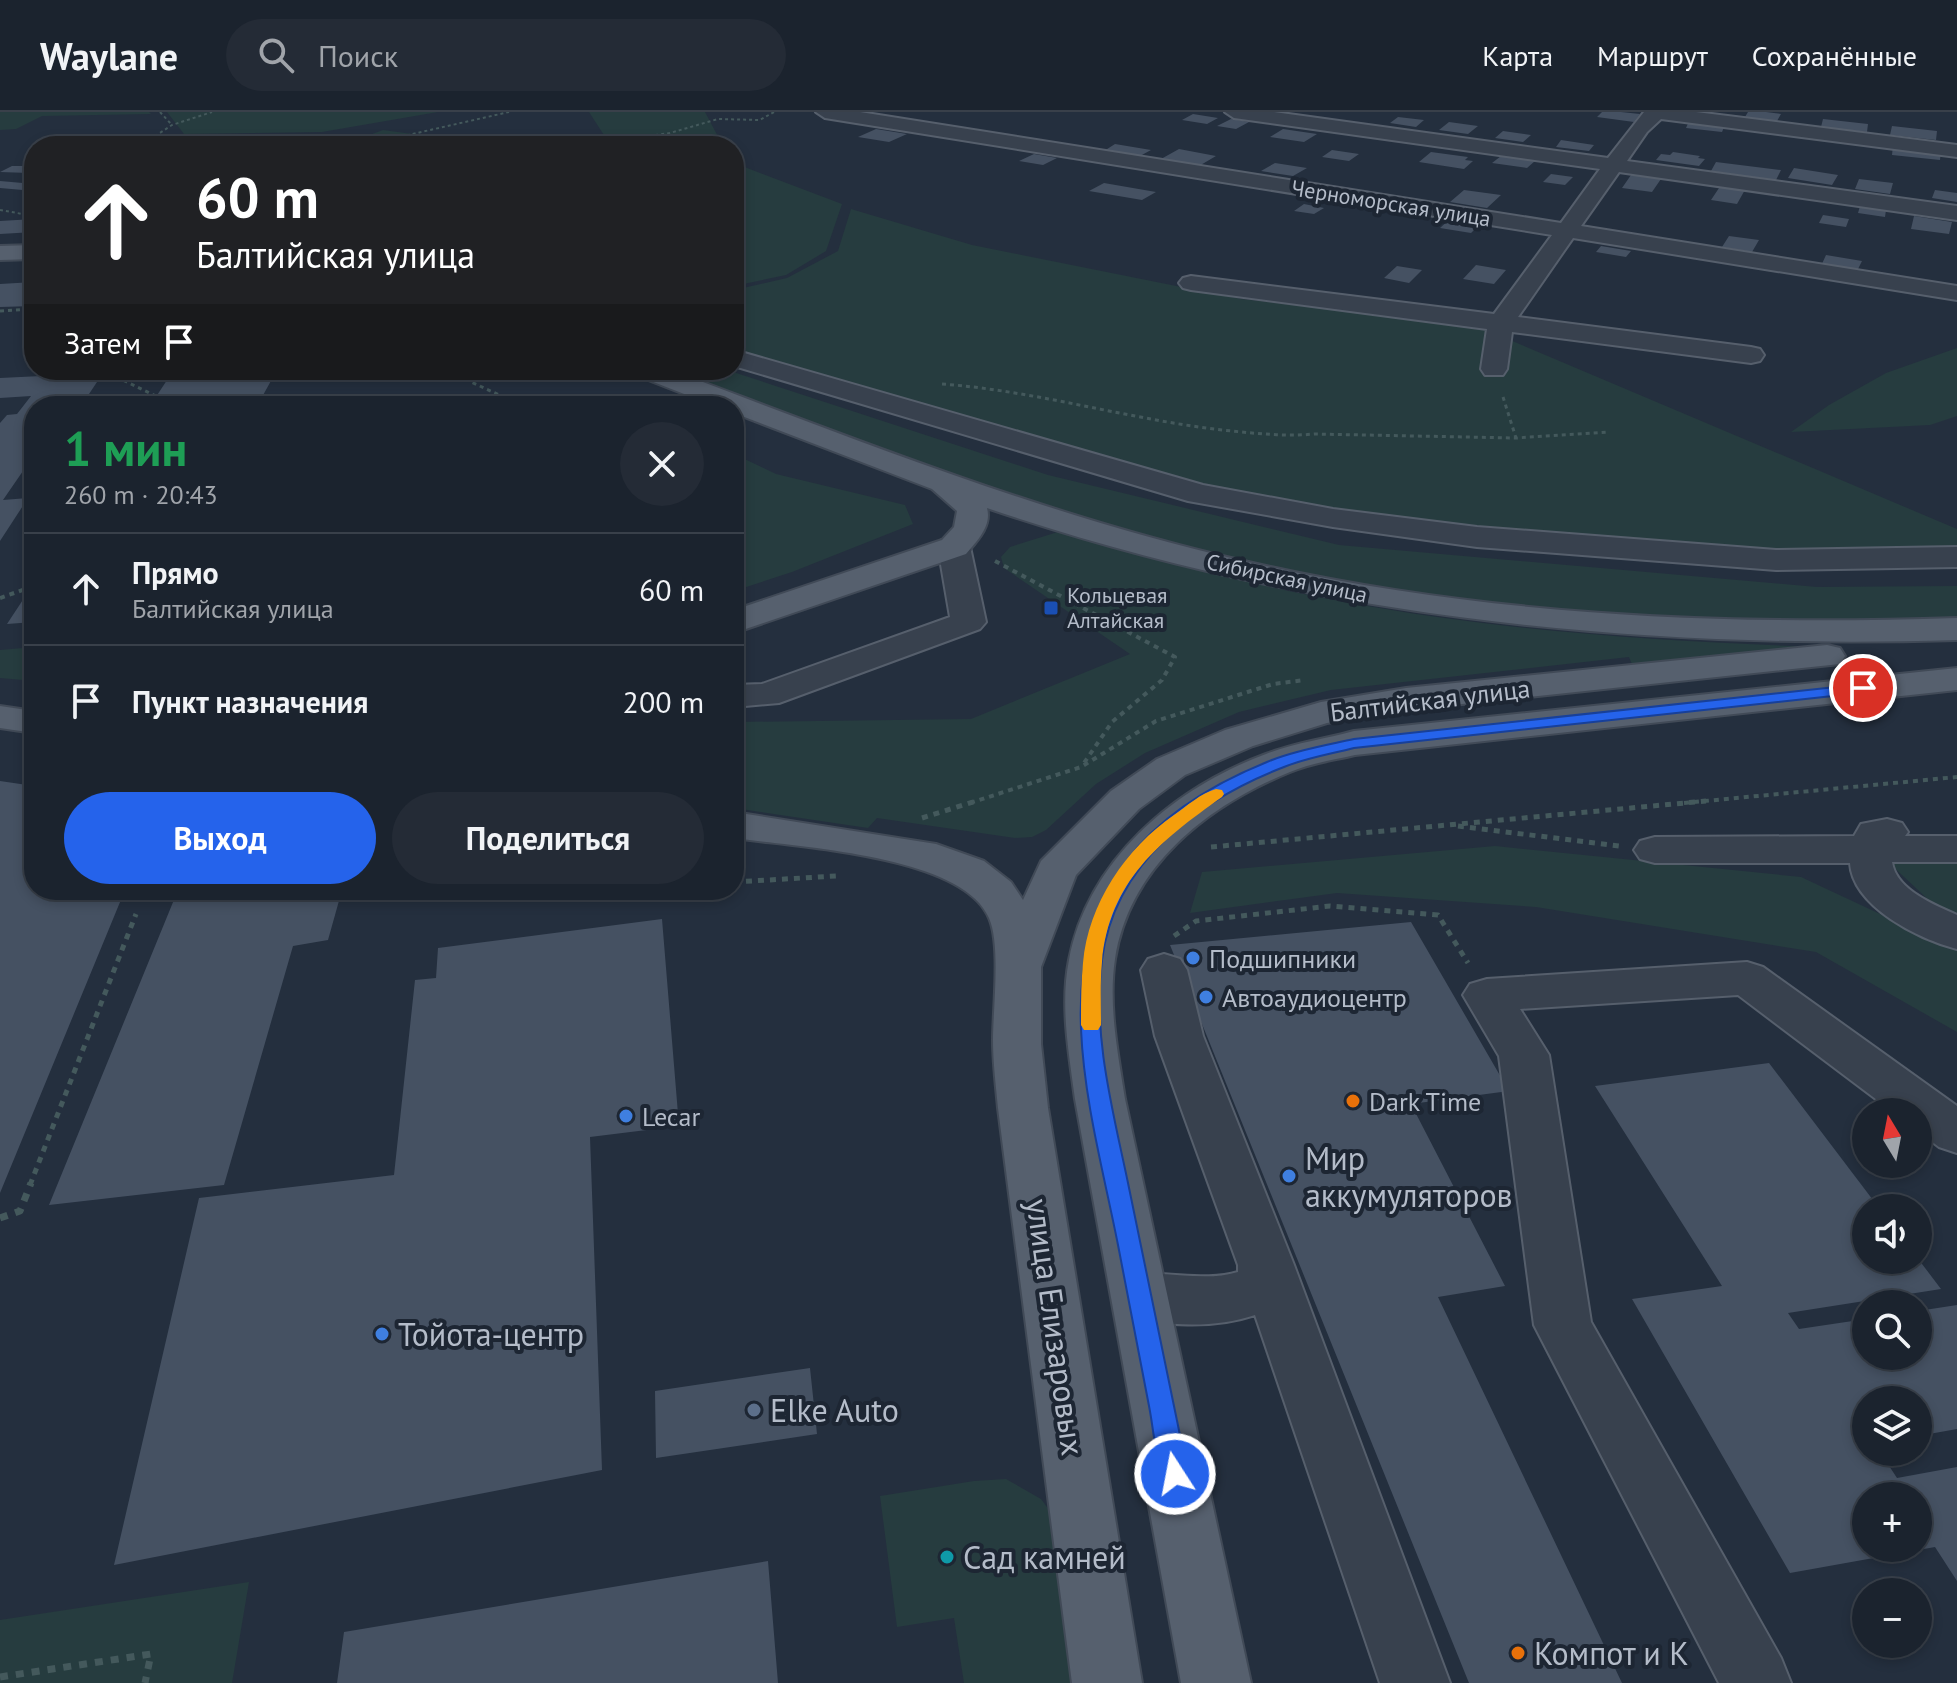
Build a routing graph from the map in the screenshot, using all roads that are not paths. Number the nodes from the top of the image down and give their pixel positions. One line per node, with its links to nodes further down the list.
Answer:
1 (825, 112): 7 (street, Черноморская улица)
2 (1234, 112): 5 (street)
3 (1655, 112): 4 (street); 5 (street)
4 (1957, 151)
5 (1614, 165): 6 (street); 7 (street)
6 (1957, 213)
7 (1565, 230): 11 (street, Черноморская улица); 12 (street)
8 (24, 252): 9 (main road)
9 (0, 253)
10 (1191, 283): 12 (street)
11 (1957, 293)
12 (1501, 323): 13 (street); 15 (street)
13 (1751, 355)
14 (744, 361): 21 (street)
15 (1494, 369)
16 (673, 380): 17 (main road, Сибирская улица)
17 (715, 396)
18 (744, 407): 19 (main road, Сибирская улица)
19 (942, 482): 20 (main road); 23 (main road, Сибирская улица)
20 (956, 544): 22 (main road); 26 (street)
21 (1957, 557)
22 (744, 618)
23 (1957, 629)
24 (1957, 639): 35 (main road, Балтийская улица)
25 (1957, 679): 39 (main road, Балтийская улица)
26 (744, 696)
27 (0, 717): 28 (main road)
28 (24, 721)
29 (1957, 824): 33 (street)
30 (744, 826): 35 (main road)
31 (1957, 849): 33 (street)
32 (1655, 850): 33 (street)
33 (1872, 850): 34 (street)
34 (1957, 934)
35 (1018, 969): 40 (main road, улица Елизаровых)
36 (1164, 970): 38 (street)
37 (1957, 1133): 43 (street)
38 (1266, 1265): 39 (street); 42 (street)
39 (1140, 1296): 41 (main road)
40 (1107, 1683)
41 (1216, 1683)
42 (1415, 1683)
43 (1756, 1683)

